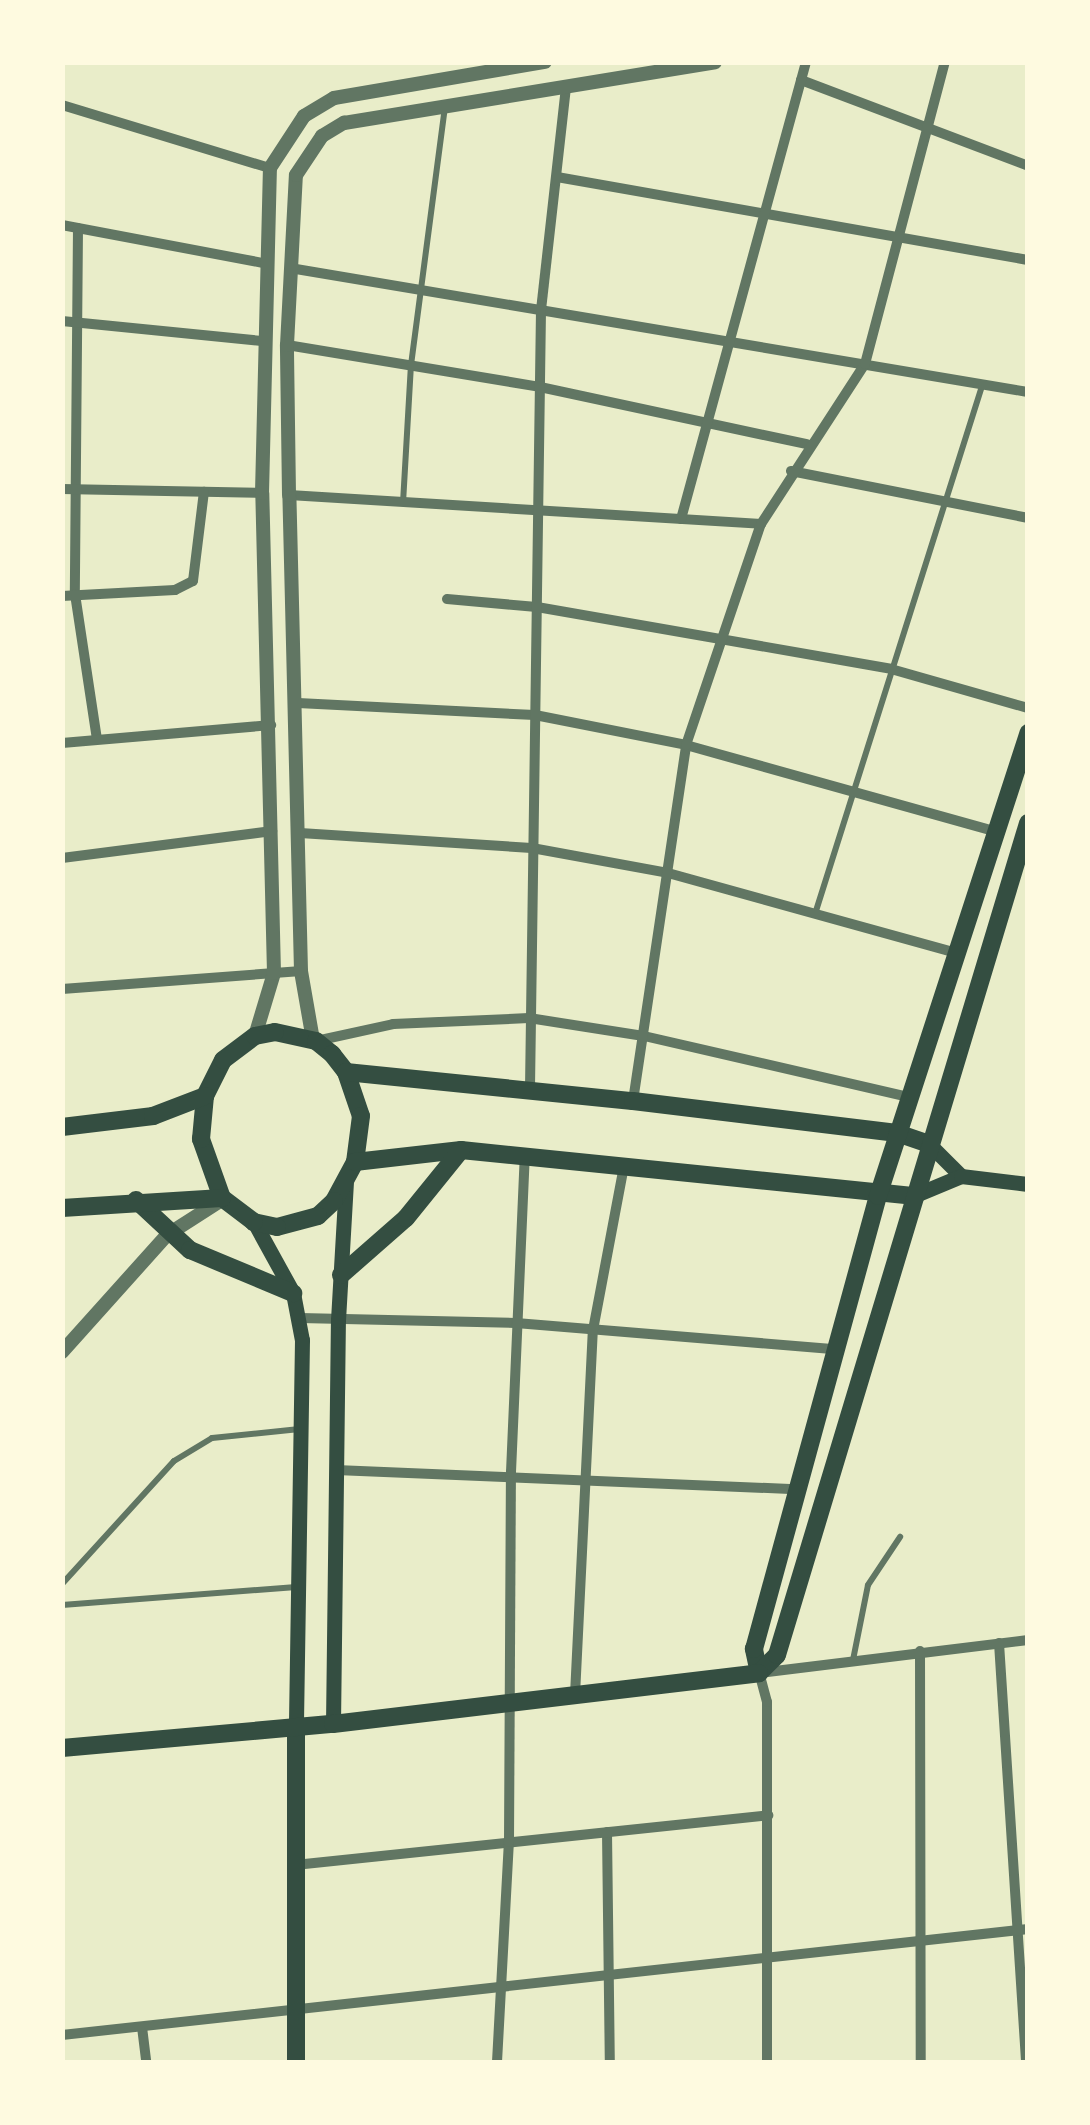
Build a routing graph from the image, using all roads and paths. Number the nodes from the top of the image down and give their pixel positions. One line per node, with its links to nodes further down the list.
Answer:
1 (545, 62): 10 (street)
2 (715, 62): 6 (street)
3 (806, 62): 5 (street)
4 (945, 62): 9 (street)
5 (802, 80): 9 (street); 15 (street)
6 (566, 87): 8 (street); 14 (street)
7 (62, 105): 13 (street)
8 (445, 106): 11 (street); 22 (lane)
9 (926, 128): 12 (street); 18 (street)
10 (281, 142): 11 (street); 13 (street)
11 (304, 156): 21 (street)
12 (1028, 166)
13 (270, 168): 20 (street)
14 (558, 177): 15 (street); 23 (street)
15 (768, 212): 18 (street); 26 (street)
16 (62, 225): 17 (street)
17 (78, 228): 20 (street); 25 (street)
18 (899, 240): 19 (street); 29 (street)
19 (1028, 260)
20 (263, 263): 27 (street)
21 (290, 268): 22 (street); 28 (street)
22 (420, 293): 23 (street); 30 (lane)
23 (541, 310): 26 (street); 32 (street)
24 (62, 321): 25 (street)
25 (77, 322): 27 (street); 38 (street)
26 (730, 339): 29 (street); 34 (street)
27 (262, 340): 40 (street)
28 (287, 345): 30 (street); 41 (street)
29 (865, 364): 31 (street); 35 (street)
30 (411, 365): 32 (street); 43 (lane)
31 (983, 384): 33 (street); 42 (lane)
32 (540, 387): 34 (street); 44 (street)
33 (1028, 392)
34 (705, 422): 35 (street); 46 (street)
35 (807, 444): 36 (street)
36 (792, 471): 42 (street); 47 (street)
37 (62, 489): 38 (street)
38 (76, 489): 39 (street); 48 (street)
39 (204, 492): 40 (street); 48 (street)
40 (262, 493): 56 (street)
41 (290, 495): 43 (street); 53 (street)
42 (944, 500): 45 (street); 52 (lane)
43 (403, 504): 44 (street)
44 (540, 510): 46 (street); 50 (street)
45 (1028, 518)
46 (681, 519): 47 (street)
47 (761, 524): 51 (street)
48 (69, 595): 58 (street)
49 (447, 598): 50 (street)
50 (537, 608): 51 (street); 55 (street)
51 (721, 642): 52 (street); 60 (street)
52 (891, 669): 54 (street); 61 (lane)
53 (298, 703): 55 (street); 65 (street)
54 (1028, 708)
55 (535, 715): 60 (street); 66 (street)
56 (271, 725): 58 (street); 63 (street)
57 (1028, 733): 64 (main road)
58 (97, 740): 59 (street)
59 (62, 743)
60 (686, 745): 61 (street); 68 (street)
61 (853, 792): 64 (street); 69 (lane)
62 (1028, 822): 85 (main road)
63 (272, 831): 67 (street); 72 (street)
64 (996, 831): 70 (main road)
65 (300, 833): 66 (street); 71 (street)
66 (532, 848): 68 (street); 74 (street)
67 (62, 858)
68 (668, 873): 69 (street); 76 (street)
69 (815, 914): 70 (street)
70 (956, 953): 81 (main road)
71 (301, 972): 72 (street); 77 (street)
72 (274, 973): 73 (street); 75 (street)
73 (62, 989)
74 (528, 1018): 76 (street); 77 (street); 79 (street)
75 (255, 1036): 77 (main road); 80 (main road)
76 (644, 1036): 81 (street); 82 (street)
77 (314, 1040): 78 (main road)
78 (346, 1072): 79 (main road); 88 (main road)
79 (530, 1088): 82 (main road)
80 (205, 1096): 83 (main road); 95 (main road)
81 (909, 1097): 84 (main road)
82 (633, 1100): 84 (main road)
83 (62, 1127)
84 (898, 1133): 85 (main road); 93 (main road)
85 (929, 1144): 90 (main road); 94 (main road)
86 (461, 1150): 87 (main road); 88 (main road); 100 (main road)
87 (526, 1156): 89 (main road); 104 (street)
88 (356, 1162): 92 (main road)
89 (624, 1166): 93 (main road); 105 (street)
90 (961, 1176): 91 (main road); 94 (main road)
91 (1024, 1179)
92 (346, 1183): 98 (main road); 100 (main road)
93 (878, 1196): 94 (main road); 106 (main road)
94 (913, 1196): 121 (main road)
95 (223, 1198): 96 (main road); 98 (main road); 99 (street)
96 (136, 1200): 97 (main road); 99 (main road)
97 (62, 1208)
98 (254, 1222): 101 (main road)
99 (168, 1235): 101 (main road); 107 (street)
100 (341, 1275): 103 (main road)
101 (293, 1293): 102 (main road)
102 (300, 1318): 103 (street); 108 (main road)
103 (338, 1320): 104 (street); 109 (main road)
104 (516, 1324): 105 (street); 110 (street)
105 (592, 1330): 106 (street); 111 (street)
106 (835, 1349): 112 (main road)
107 (62, 1352)
108 (302, 1429): 114 (lane); 115 (main road)
109 (336, 1470): 110 (street); 124 (main road)
110 (511, 1472): 111 (street); 123 (street)
111 (583, 1477): 112 (street); 122 (street)
112 (796, 1490): 121 (main road)
113 (900, 1537): 120 (lane)
114 (62, 1584)
115 (298, 1587): 116 (lane); 125 (main road)
116 (62, 1605)
117 (1028, 1640): 118 (street)
118 (999, 1643): 119 (street); 131 (street)
119 (920, 1651): 120 (street); 132 (street)
120 (853, 1662): 121 (street)
121 (759, 1673): 122 (main road); 127 (street)
122 (574, 1695): 123 (main road)
123 (508, 1703): 124 (main road); 129 (street)
124 (332, 1724): 125 (main road)
125 (296, 1727): 126 (main road); 130 (main road)
126 (62, 1748)
127 (768, 1815): 128 (street); 133 (street)
128 (606, 1832): 129 (street); 134 (street)
129 (509, 1842): 130 (street); 135 (street)
130 (294, 1865): 136 (main road)
131 (1022, 1929): 132 (street); 145 (street)
132 (924, 1940): 133 (street); 144 (street)
133 (767, 1958): 134 (street); 143 (street)
134 (609, 1975): 135 (street); 142 (street)
135 (501, 1987): 136 (street); 141 (street)
136 (296, 2010): 137 (street); 140 (main road)
137 (142, 2027): 138 (street); 139 (street)
138 (62, 2035)
139 (146, 2062)
140 (296, 2062)
141 (497, 2062)
142 (610, 2062)
143 (767, 2062)
144 (921, 2062)
145 (1026, 2062)

